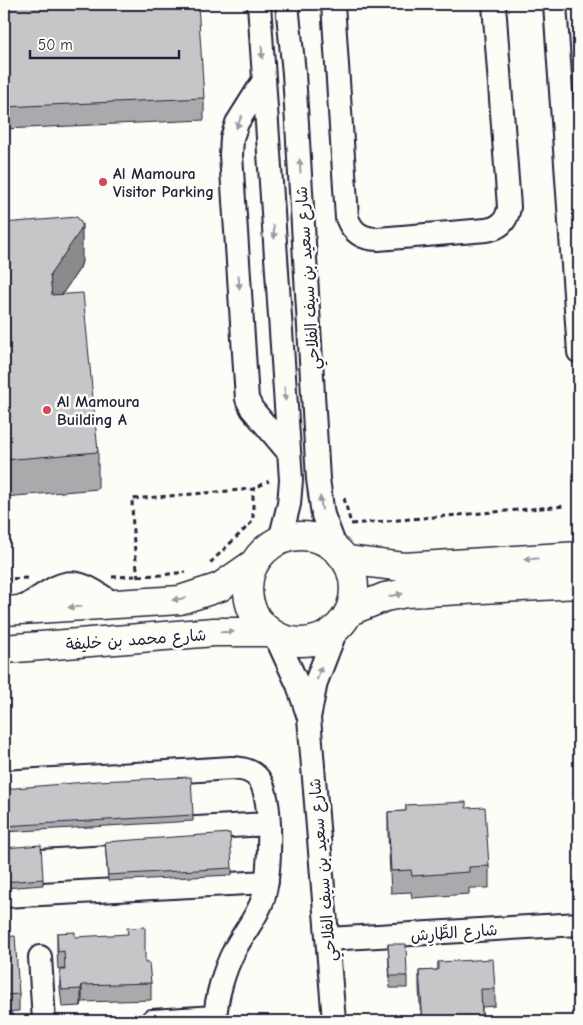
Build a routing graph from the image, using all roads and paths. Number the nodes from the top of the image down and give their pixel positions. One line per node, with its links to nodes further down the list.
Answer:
1 (259, 4): 6 (street, شارع سعيد بن سيف الفلاحي, one-way to 6)
2 (287, 4): 15 (street, شارع سعيد بن سيف الفلاحي, one-way to 2)
3 (333, 4): 4 (street)
4 (494, 4)
5 (555, 4): 7 (street)
6 (264, 80): 9 (street, شارع سعيد بن سيف الفلاحي, one-way to 9); 9 (street, one-way to 9)
7 (570, 90): 8 (street)
8 (579, 352)
9 (289, 453): 14 (street, شارع سعيد بن سيف الفلاحي)
10 (269, 481): 11 (path)
11 (253, 490): 18 (path); 20 (path)
12 (343, 497): 13 (path)
13 (566, 506)
14 (280, 540): 15 (main road); 17 (main road)
15 (341, 555): 16 (main road, one-way to 15); 27 (main road)
16 (579, 556)
17 (253, 564): 25 (main road, one-way to 25); 28 (main road)
18 (204, 569)
19 (196, 570): 20 (path)
20 (138, 576): 21 (path); 25 (path)
21 (109, 577)
22 (32, 578): 23 (path)
23 (4, 579)
24 (579, 584): 27 (main road, one-way to 24)
25 (128, 604): 26 (main road, one-way to 26)
26 (12, 611)
27 (343, 620): 28 (main road); 30 (street, شارع سعيد بن سيف الفلاحي, one-way to 27)
28 (272, 634): 29 (main road, شارع محمد بن خليفة, one-way to 28); 30 (street, شارع سعيد بن سيف الفلاحي)
29 (4, 649)
30 (309, 718): 37 (street, شارع سعيد بن سيف الفلاحي)
31 (4, 782): 32 (street)
32 (268, 824): 33 (street); 34 (street)
33 (4, 839)
34 (267, 882): 35 (street); 39 (street)
35 (4, 896)
36 (579, 924): 37 (street, شارع الطَّارِش)
37 (328, 940): 42 (street, شارع سعيد بن سيف الفلاحي)
38 (40, 957): 40 (street)
39 (215, 1019): 41 (street)
40 (44, 1021)
41 (152, 1021)
42 (334, 1021)

